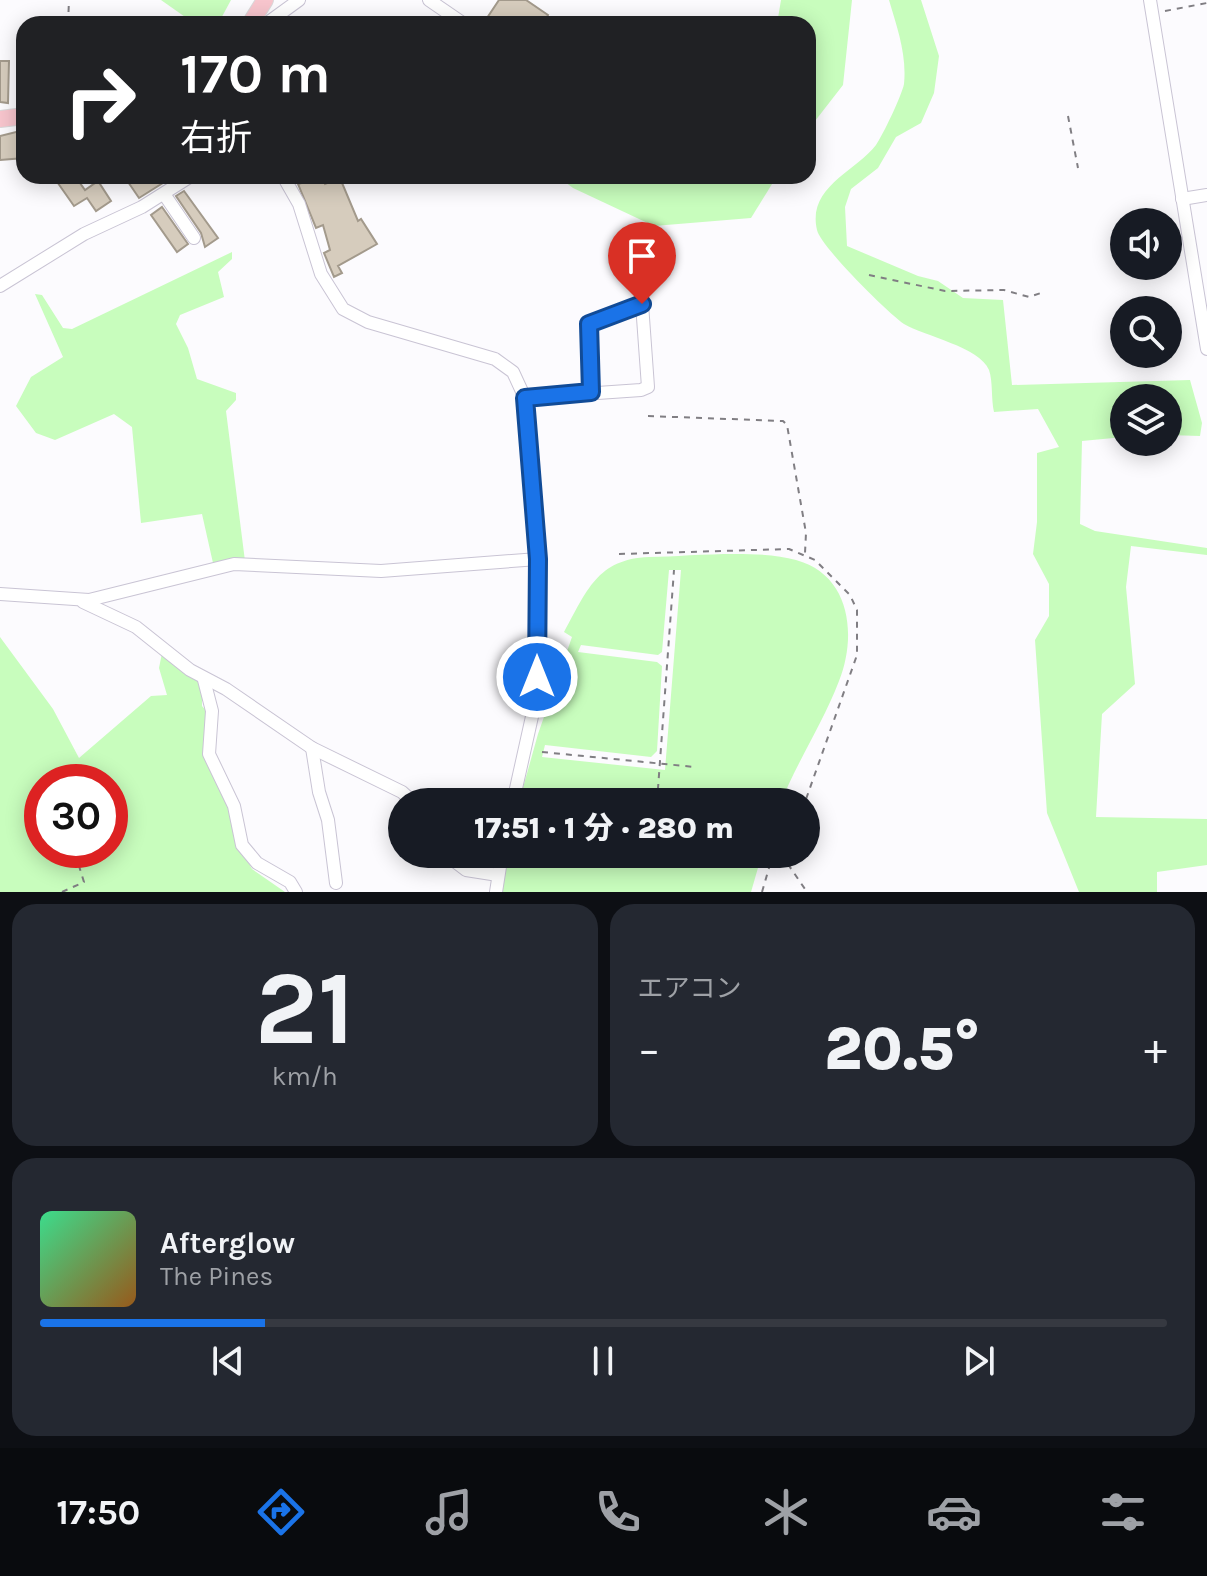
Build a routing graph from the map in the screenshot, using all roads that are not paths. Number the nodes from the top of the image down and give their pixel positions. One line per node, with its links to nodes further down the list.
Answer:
1 (299, 0): 4 (street)
2 (429, 0): 5 (street)
3 (1151, 7): 10 (street)
4 (276, 16)
5 (452, 16)
6 (179, 184): 8 (street)
7 (288, 184): 17 (street)
8 (164, 194): 13 (street); 14 (street)
9 (1207, 195): 10 (street)
10 (1182, 199): 12 (street)
11 (1202, 222): 12 (street)
12 (1186, 225): 15 (street)
13 (194, 238)
14 (0, 286)
15 (1207, 349)
16 (591, 392): 16 (street); 17 (street)
17 (525, 398): 18 (street)
18 (538, 559): 20 (street); 24 (street)
19 (0, 594): 20 (street)
20 (78, 601): 21 (street)
21 (204, 680): 22 (street); 29 (street)
22 (312, 748): 23 (street); 28 (street)
23 (394, 788)
24 (516, 788)
25 (463, 868): 27 (street)
26 (499, 868): 27 (street)
27 (498, 875): 30 (street)
28 (336, 883)
29 (296, 892)
30 (496, 892)

